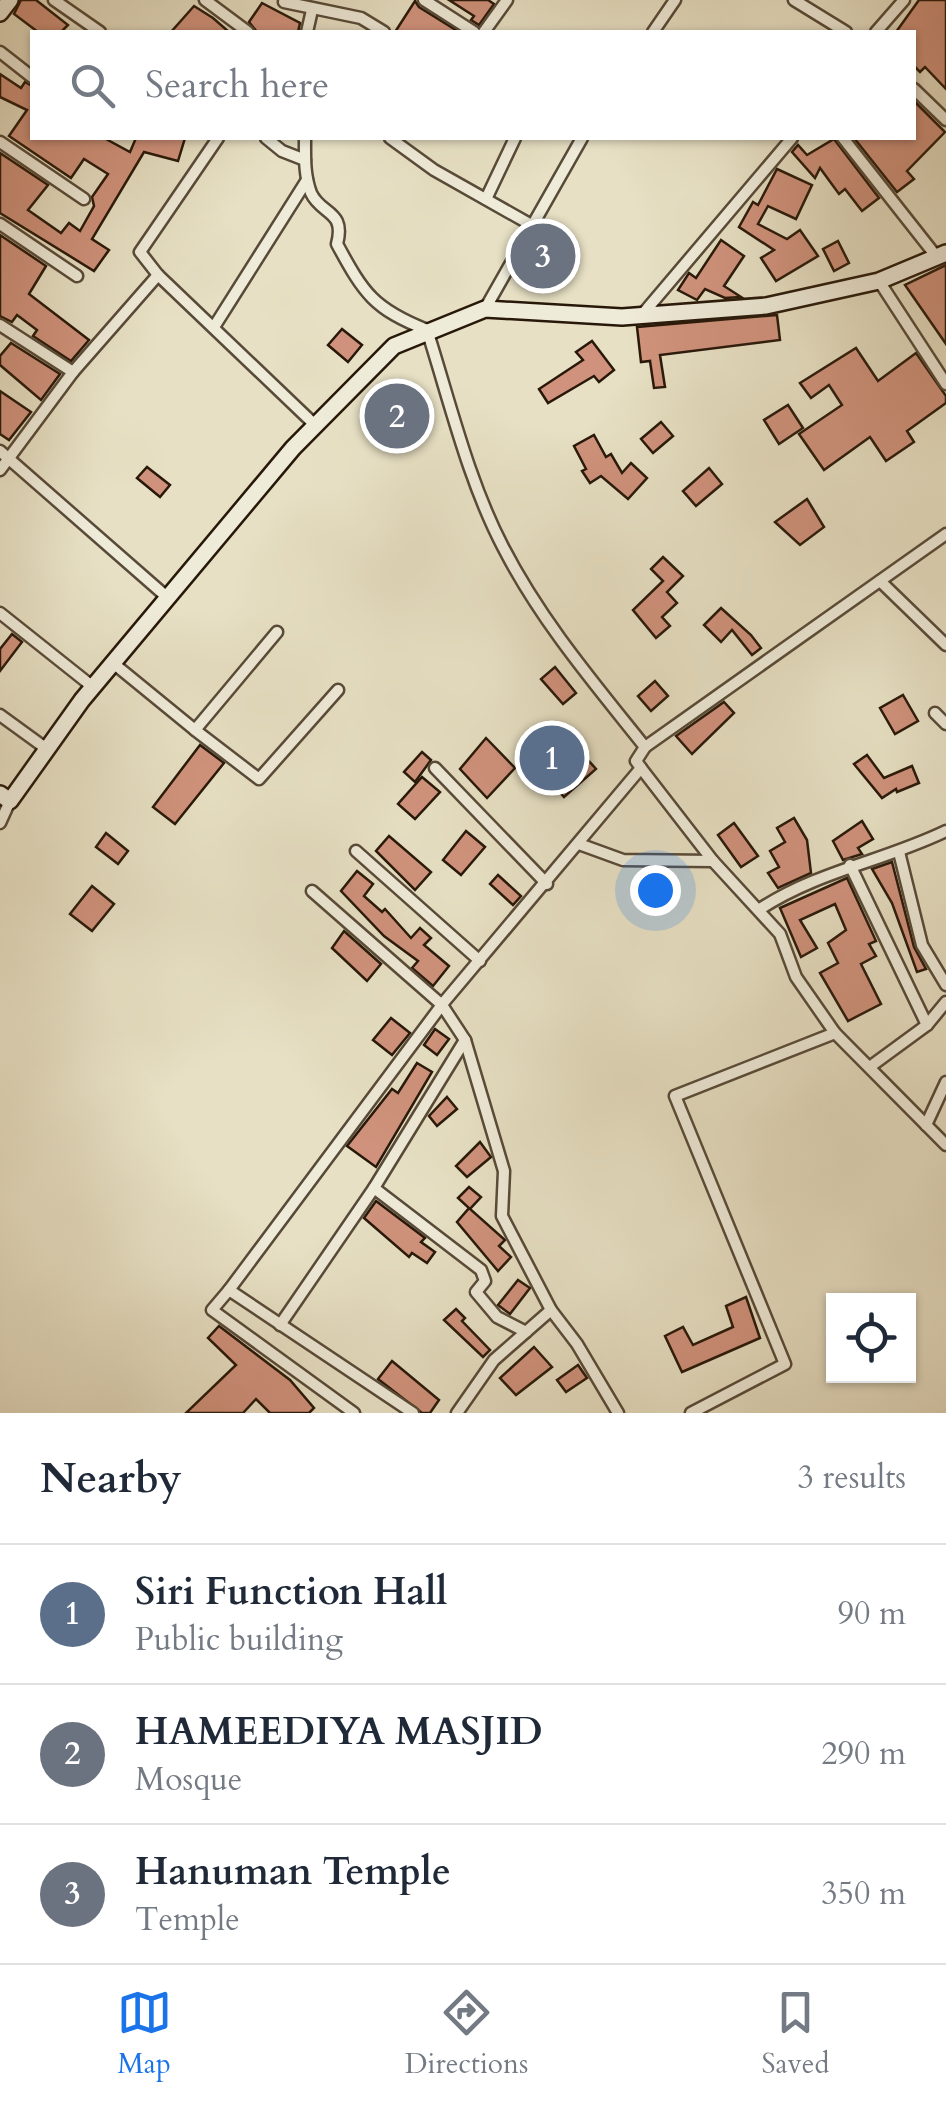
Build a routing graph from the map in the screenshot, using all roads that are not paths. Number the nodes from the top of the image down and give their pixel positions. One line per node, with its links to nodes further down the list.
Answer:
1 (10, 0): 11 (street)
2 (54, 0): 12 (street)
3 (206, 0): 13 (street)
4 (424, 0): 16 (street)
5 (508, 0): 17 (street)
6 (675, 0): 18 (street)
7 (904, 0): 20 (street)
8 (284, 2): 10 (street)
9 (801, 2): 19 (street)
10 (312, 10): 14 (street); 15 (street)
11 (0, 13)
12 (97, 30)
13 (245, 30)
14 (307, 30)
15 (381, 30)
16 (471, 30)
17 (486, 30)
18 (653, 30)
19 (843, 30)
20 (878, 30)
21 (0, 52): 22 (street)
22 (30, 74)
23 (916, 91): 24 (street)
24 (946, 120)
25 (217, 140): 43 (street)
26 (268, 140): 36 (street)
27 (305, 140): 36 (street)
28 (393, 140): 35 (street)
29 (413, 140): 35 (street)
30 (513, 140): 39 (street)
31 (581, 140): 41 (street)
32 (790, 140): 47 (street)
33 (845, 140): 42 (street)
34 (0, 142): 38 (street)
35 (406, 149): 39 (street)
36 (305, 160): 37 (street)
37 (307, 180): 49 (street); 50 (street)
38 (84, 199)
39 (486, 199): 41 (street)
40 (0, 224): 44 (street)
41 (535, 227): 46 (street)
42 (941, 255): 45 (street)
43 (158, 275): 49 (street); 51 (street)
44 (77, 276)
45 (879, 280): 47 (street); 52 (street)
46 (485, 309): 47 (street); 50 (street)
47 (642, 316)
48 (0, 325): 51 (street)
49 (214, 327): 53 (street)
50 (427, 330): 53 (street); 70 (street)
51 (74, 372): 54 (street)
52 (946, 384)
53 (314, 424): 58 (street)
54 (4, 454): 55 (street); 58 (street)
55 (0, 470)
56 (946, 534): 57 (street)
57 (880, 581): 61 (street); 70 (street)
58 (168, 598): 62 (street)
59 (0, 614): 63 (street)
60 (277, 632): 68 (street)
61 (946, 646)
62 (114, 662): 63 (street); 68 (street)
63 (93, 687): 69 (street)
64 (338, 690): 68 (street)
65 (935, 713): 67 (street)
66 (0, 715): 69 (street)
67 (946, 724)
68 (194, 730)
69 (44, 747): 73 (street)
70 (645, 748): 72 (street)
71 (435, 768): 81 (street)
72 (641, 768): 76 (street); 79 (street)
73 (5, 798): 74 (street)
74 (0, 824)
75 (946, 830): 78 (street)
76 (579, 844): 79 (street); 81 (street)
77 (356, 852): 84 (street)
78 (899, 852): 80 (street); 85 (street)
79 (713, 861): 83 (street)
80 (850, 865): 83 (street); 88 (street)
81 (547, 884): 84 (street)
82 (312, 891): 87 (street)
83 (760, 909): 89 (street)
84 (480, 961): 87 (street)
85 (946, 985)
86 (946, 1002): 88 (street)
87 (442, 1005): 90 (street); 96 (street)
88 (927, 1025): 91 (street)
89 (835, 1032): 91 (street); 104 (street)
90 (465, 1040): 95 (street); 97 (street)
91 (871, 1066): 93 (street)
92 (946, 1082): 93 (street)
93 (926, 1124): 94 (street)
94 (946, 1145)
95 (374, 1188): 98 (street); 99 (street)
96 (230, 1290): 98 (street); 100 (street)
97 (551, 1310): 99 (street); 103 (street)
98 (280, 1325): 101 (street)
99 (526, 1332): 102 (street)
100 (354, 1413)
101 (414, 1413)
102 (456, 1413)
103 (618, 1413)
104 (691, 1413)

